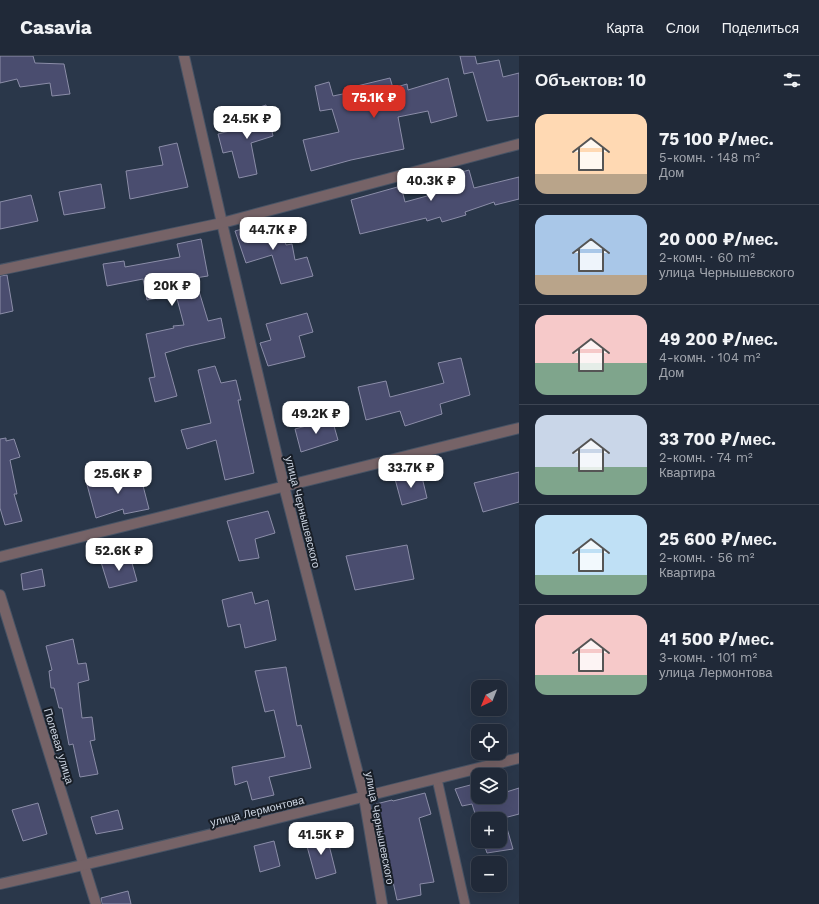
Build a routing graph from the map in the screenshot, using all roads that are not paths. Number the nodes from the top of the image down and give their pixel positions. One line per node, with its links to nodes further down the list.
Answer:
1 (184, 56): 3 (street, улица Чернышевского)
2 (519, 144): 3 (street)
3 (222, 223): 4 (street); 6 (street, улица Чернышевского)
4 (0, 270)
5 (519, 428): 6 (street)
6 (284, 486): 7 (street); 11 (street, улица Чернышевского)
7 (0, 557)
8 (0, 596): 12 (street, Полевая улица)
9 (519, 758): 10 (street, улица Лермонтова)
10 (437, 779): 11 (street, улица Лермонтова); 16 (lane)
11 (364, 797): 12 (street, улица Лермонтова); 15 (street, улица Чернышевского)
12 (84, 865): 13 (street, улица Лермонтова); 14 (street, Полевая улица)
13 (0, 884)
14 (96, 904)
15 (382, 904)
16 (465, 904)

